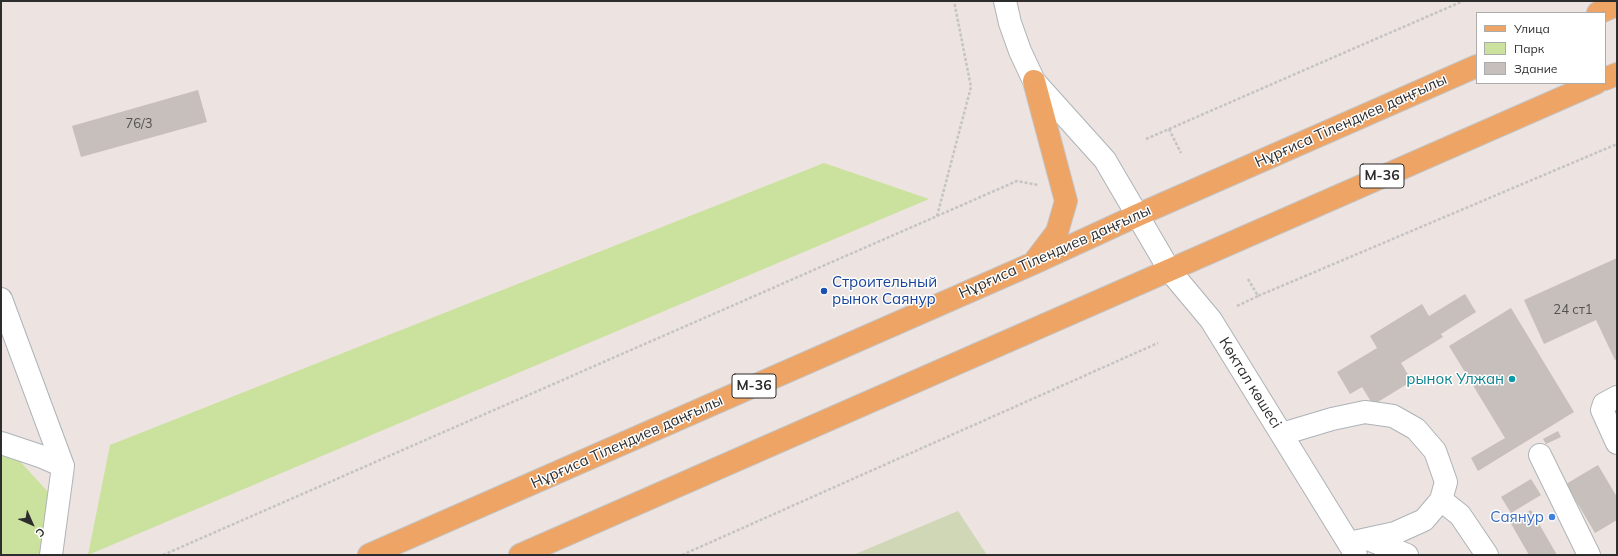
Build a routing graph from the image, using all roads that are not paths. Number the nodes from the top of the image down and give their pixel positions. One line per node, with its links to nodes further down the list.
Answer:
1 (1005, 1): 7 (street, Көктал көшесі)
2 (1617, 4): 3 (main road)
3 (1600, 12)
4 (1476, 66): 9 (main road, Нұрғиса Тілендиев даңғылы / M-36)
5 (1617, 74): 6 (main road)
6 (1606, 79)
7 (1034, 81): 9 (street, Көктал көшесі); 10 (main road)
8 (1594, 84): 11 (main road, M-36)
9 (1138, 215): 10 (main road, Нұрғиса Тілендиев даңғылы / M-36); 11 (street, Көктал көшесі)
10 (1034, 263): 22 (main road, Нұрғиса Тілендиев даңғылы / M-36)
11 (1170, 271): 14 (street, Көктал көшесі); 23 (main road, M-36)
12 (1, 298): 18 (street)
13 (1617, 397): 15 (street)
14 (1282, 434): 19 (street); 20 (street, Көктал көшесі)
15 (1617, 442)
16 (1, 443): 18 (street)
17 (1540, 455): 26 (street)
18 (63, 466): 21 (street)
19 (1441, 500): 20 (street); 25 (street)
20 (1358, 546): 24 (street)
21 (51, 555)
22 (369, 555)
23 (520, 555)
24 (1407, 555)
25 (1487, 555)
26 (1589, 555)

